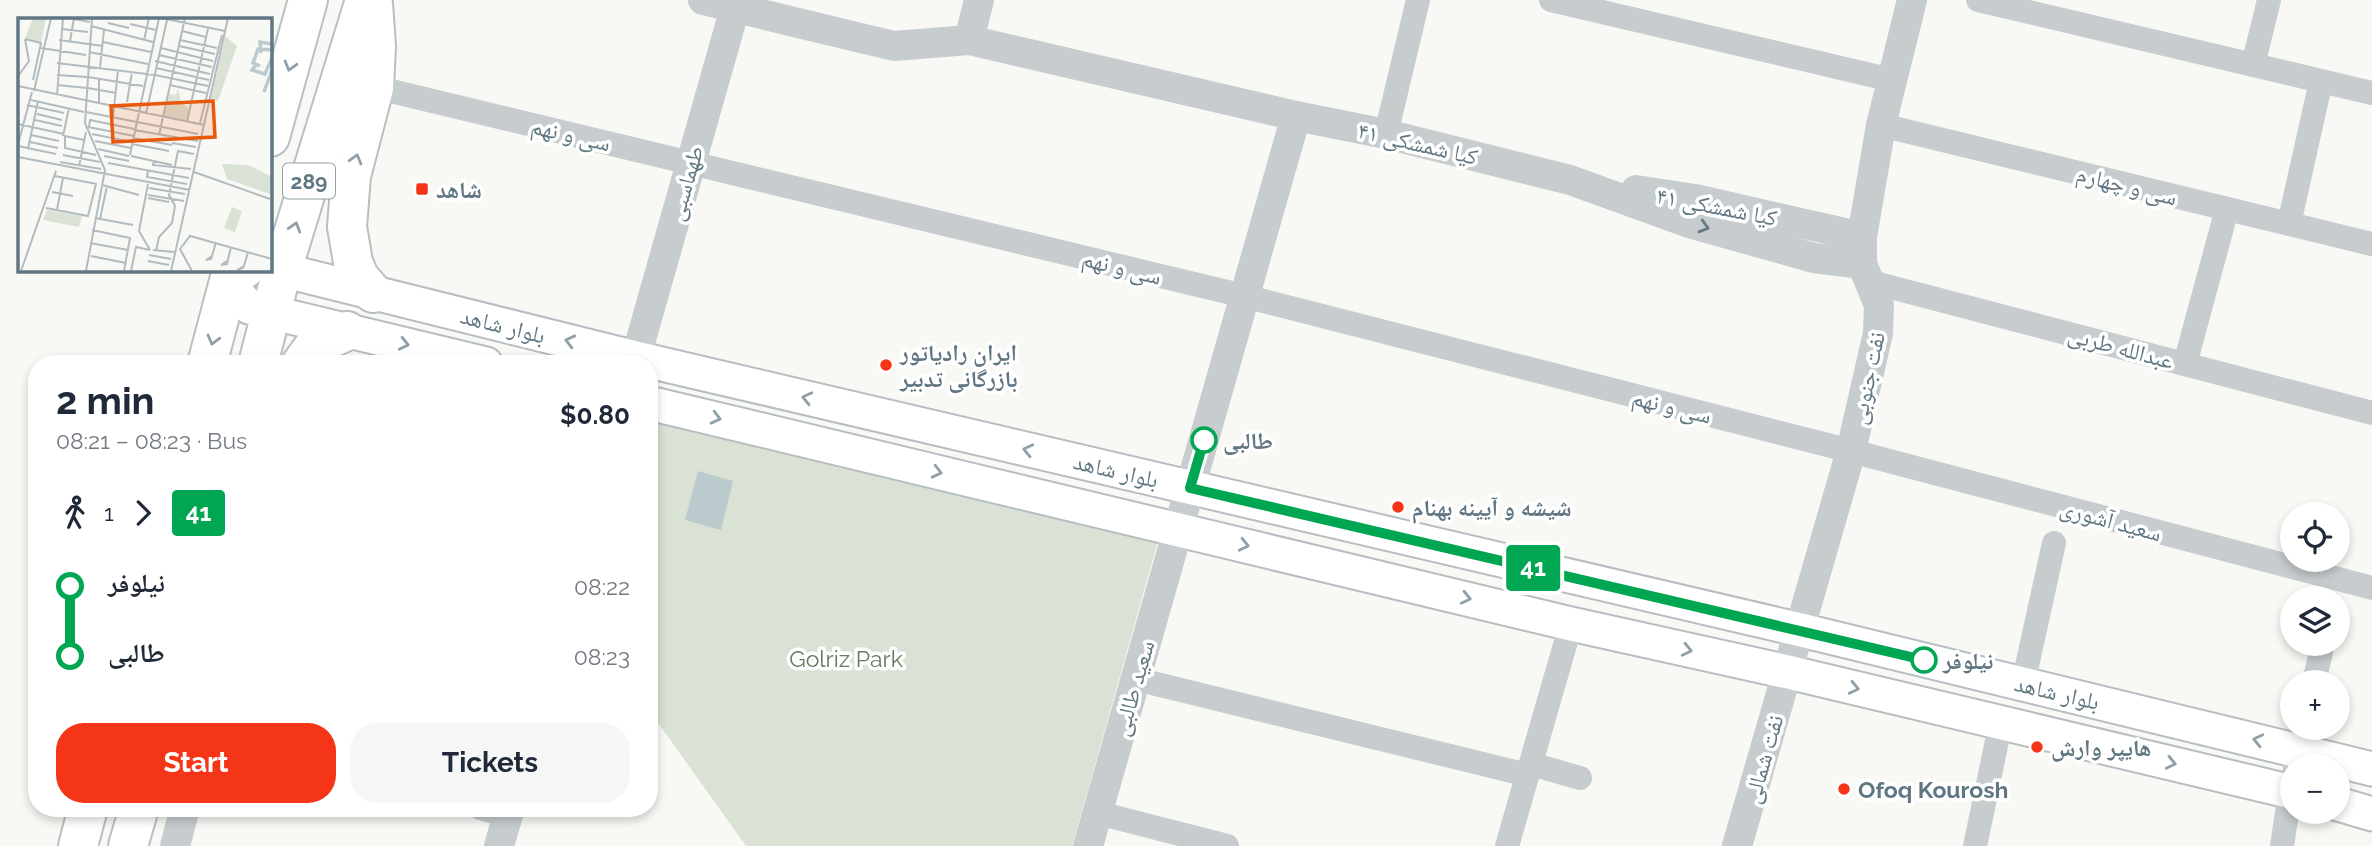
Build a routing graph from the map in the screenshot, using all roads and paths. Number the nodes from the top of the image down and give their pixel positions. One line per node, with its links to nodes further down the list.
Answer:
1 (308, 0): 20 (main road, 289, one-way to 20)
2 (365, 0): 26 (main road, 289, one-way to 2)
3 (372, 0): 30 (main road, one-way to 3)
4 (703, 0): 11 (street, ۴۱ کیا شمشکی)
5 (979, 0): 12 (street)
6 (1418, 0): 21 (street)
7 (1551, 0): 14 (street)
8 (1912, 0): 14 (street, نفت جنوبی)
9 (1978, 0): 13 (street)
10 (2269, 0): 13 (street)
11 (735, 8): 12 (street, ۴۱ کیا شمشکی); 22 (street, طهماسبی)
12 (969, 40): 18 (street, ۴۱ کیا شمشکی)
13 (2253, 65): 15 (street)
14 (1892, 80): 19 (street, نفت جنوبی)
15 (2321, 81): 17 (street); 25 (street)
16 (391, 91): 22 (street, سی و نهم)
17 (2372, 93)
18 (1296, 116): 21 (street, ۴۱ کیا شمشکی); 31 (street)
19 (1881, 125): 24 (street, سی و چهارم); 28 (street, نفت جنوبی)
20 (271, 133)
21 (1386, 134): 23 (street, ۴۱ کیا شمشکی)
22 (691, 163): 31 (street, سی و نهم); 38 (street, طهماسبی)
23 (1570, 180): 28 (street, کیا شمشکی ۴۱)
24 (2227, 209): 25 (street, سی و چهارم); 39 (street)
25 (2289, 224): 27 (street, سی و چهارم)
26 (271, 226)
27 (2372, 244)
28 (1865, 261): 39 (street, عبدالله طربی); 43 (street, نفت جنوبی)
29 (252, 272): 30 (main road, بلوار شاهد); 32 (main road, 289); 34 (main road, 289, one-way to 34)
30 (373, 293): 37 (main road, بلوار شاهد, one-way to 30)
31 (1244, 296): 43 (street, سی و نهم); 44 (street)
32 (272, 313): 33 (main road, بلوار شاهد); 35 (main road, 289)
33 (318, 351): 36 (main road, بلوار شاهد, one-way to 36)
34 (211, 355)
35 (260, 355)
36 (370, 355)
37 (612, 355)
38 (637, 355)
39 (2185, 364): 42 (street, عبدالله طربی)
40 (658, 366): 44 (main road, بلوار شاهد, one-way to 40)
41 (658, 404): 45 (main road, بلوار شاهد, one-way to 45)
42 (2372, 413)
43 (1851, 452): 47 (street, سعید آشوری); 51 (street, نفت جنوبی)
44 (1190, 488): 45 (street, سعید طالبی); 51 (main road, بلوار شاهد)
45 (1178, 530): 50 (main road, بلوار شاهد, one-way to 50); 53 (street, سعید طالبی)
46 (2054, 543): 54 (street)
47 (2325, 586)
48 (2372, 588): 49 (street, سعید آشوری)
49 (2350, 589)
50 (1571, 624): 52 (main road, بلوار شاهد, one-way to 52); 58 (street)
51 (1801, 630): 52 (street, نفت جنوبی); 54 (main road, بلوار شاهد)
52 (1788, 672): 55 (main road, بلوار شاهد, one-way to 55); 77 (street, نفت شمالی)
53 (1136, 679): 58 (street); 63 (street, سعید طالبی)
54 (2023, 684): 56 (main road, بلوار شاهد, one-way to 54)
55 (2001, 722): 57 (main road, بلوار شاهد, one-way to 57); 78 (street)
56 (2280, 763)
57 (2280, 766)
58 (1529, 769): 61 (street); 76 (street)
59 (2350, 769): 60 (main road, بلوار شاهد)
60 (2372, 769)
61 (1580, 778)
62 (2350, 808): 64 (main road)
63 (1098, 813): 74 (street, سعید طالبی); 75 (street)
64 (2372, 814)
65 (86, 817): 70 (main road)
66 (136, 817): 71 (main road)
67 (183, 817): 72 (street)
68 (499, 817): 73 (street)
69 (2286, 824): 79 (street)
70 (78, 846)
71 (128, 846)
72 (175, 846)
73 (499, 846)
74 (1088, 846)
75 (1227, 846)
76 (1507, 846)
77 (1737, 846)
78 (1975, 846)
79 (2282, 846)

